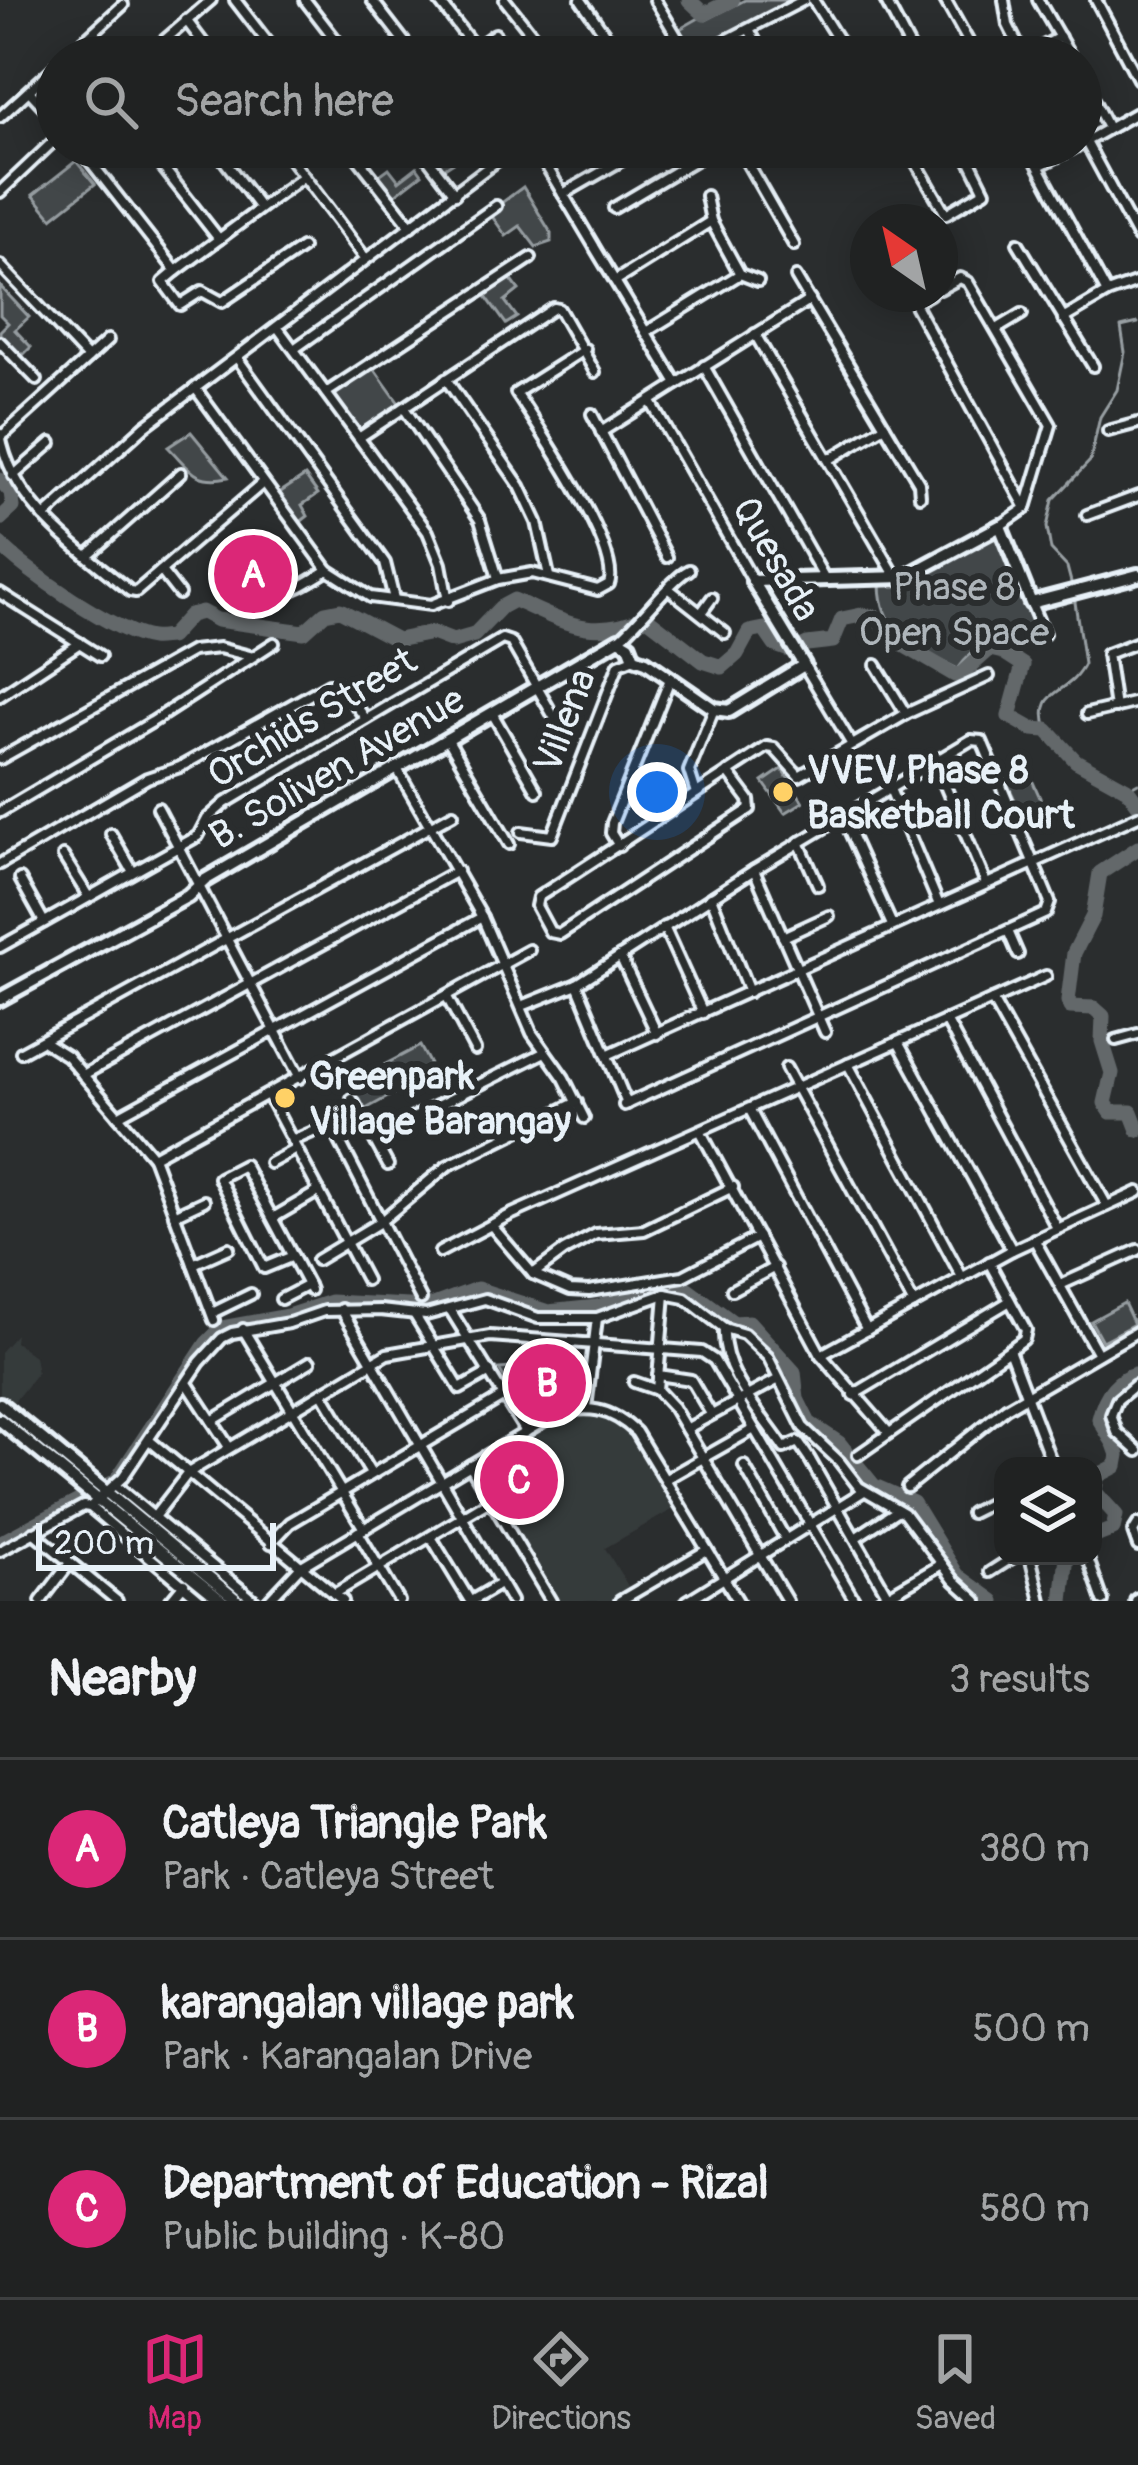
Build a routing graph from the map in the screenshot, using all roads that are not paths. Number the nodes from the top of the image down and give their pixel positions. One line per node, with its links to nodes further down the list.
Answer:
1 (212, 0): 16 (street)
2 (235, 0): 22 (street)
3 (304, 0): 23 (street)
4 (438, 0): 25 (street)
5 (505, 0): 27 (street)
6 (580, 0): 28 (street)
7 (655, 0): 29 (street)
8 (808, 0): 17 (street); 32 (street)
9 (885, 0): 33 (street)
10 (945, 0): 34 (street)
11 (1004, 0): 35 (street)
12 (1038, 0): 36 (street)
13 (1096, 0): 37 (street)
14 (374, 1): 24 (street)
15 (123, 4): 19 (street)
16 (186, 20): 20 (street); 21 (street)
17 (750, 31): 30 (street); 31 (street)
18 (495, 34): 26 (street)
19 (89, 36)
20 (168, 36)
21 (198, 36)
22 (263, 36)
23 (332, 36)
24 (400, 36)
25 (466, 36)
26 (492, 36)
27 (533, 36)
28 (606, 36)
29 (677, 36)
30 (739, 36)
31 (753, 36)
32 (834, 36)
33 (904, 36)
34 (965, 36)
35 (1014, 36)
36 (1059, 36)
37 (1138, 79)
38 (36, 84): 39 (street)
39 (29, 91): 40 (street); 43 (street)
40 (36, 98)
41 (1138, 112): 44 (street)
42 (1102, 116): 44 (street)
43 (0, 117)
44 (1108, 128): 45 (street)
45 (1102, 132)
46 (36, 158): 63 (street)
47 (96, 168): 80 (street)
48 (163, 168): 73 (street)
49 (230, 168): 68 (street)
50 (298, 168): 62 (street)
51 (365, 168): 71 (street)
52 (435, 168): 64 (street)
53 (488, 168): 64 (street)
54 (548, 168): 65 (street)
55 (608, 168): 65 (street)
56 (681, 168): 69 (street)
57 (750, 168): 75 (street)
58 (919, 168): 59 (street)
59 (974, 168)
60 (1040, 168): 87 (street)
61 (1092, 168): 72 (street)
62 (304, 176): 68 (street); 78 (street)
63 (0, 192)
64 (455, 194): 71 (street)
65 (563, 194): 83 (street)
66 (706, 196): 70 (street)
67 (496, 206): 98 (street)
68 (260, 208): 73 (street)
69 (614, 208)
70 (711, 220): 81 (street); 83 (street)
71 (411, 226): 78 (street)
72 (1138, 238)
73 (219, 239): 80 (street)
74 (1018, 243): 91 (street)
75 (794, 245)
76 (302, 248): 80 (street)
77 (531, 257): 109 (street)
78 (366, 259): 92 (street)
79 (0, 265): 100 (street)
80 (176, 271)
81 (740, 274): 84 (street); 94 (street)
82 (796, 277): 88 (street)
83 (615, 281): 94 (street)
84 (758, 281)
85 (958, 281): 93 (street)
86 (1138, 282): 87 (street)
87 (1107, 293): 91 (street)
88 (810, 300): 95 (street); 114 (street)
89 (919, 312): 126 (street)
90 (1022, 314): 93 (street)
91 (1063, 319): 103 (street)
92 (278, 328): 98 (street); 101 (street)
93 (997, 329): 126 (street)
94 (646, 332): 107 (street)
95 (755, 334): 102 (street); 120 (street)
96 (108, 340): 100 (street)
97 (0, 342): 106 (street)
98 (295, 349): 109 (street)
99 (585, 349): 104 (street); 105 (street); 136 (street)
100 (88, 358): 117 (street)
101 (237, 358): 108 (street); 146 (street)
102 (704, 365): 107 (street); 140 (street)
103 (1093, 365)
104 (596, 372)
105 (446, 379): 111 (street); 136 (street)
106 (37, 380)
107 (677, 384): 110 (street)
108 (196, 389): 123 (street); 128 (street)
109 (326, 393): 118 (street)
110 (651, 401): 116 (street); 139 (street, Quesada)
111 (404, 408): 118 (street); 137 (street)
112 (592, 414): 116 (street)
113 (1138, 423): 115 (street)
114 (885, 426): 120 (street); 124 (street)
115 (1108, 430)
116 (601, 432): 131 (street)
117 (0, 435): 122 (street)
118 (360, 437): 147 (street)
119 (51, 443): 122 (street)
120 (830, 459): 138 (street)
121 (181, 472): 130 (street)
122 (13, 476): 128 (street)
123 (263, 483): 132 (street); 134 (street)
124 (920, 496)
125 (1138, 496): 127 (street)
126 (1026, 508): 129 (street)
127 (1087, 514)
128 (44, 517): 130 (street)
129 (1000, 526): 138 (street); 148 (street)
130 (87, 556): 134 (street)
131 (667, 557)
132 (328, 570): 144 (street); 146 (street)
133 (689, 570): 141 (street, B. Soliven Avenue)
134 (161, 571): 143 (street)
135 (1138, 575): 148 (street)
136 (549, 576): 137 (street)
137 (498, 578): 147 (street)
138 (897, 578): 140 (street)
139 (753, 580): 140 (street); 159 (street, Quesada)
140 (825, 580)
141 (669, 589): 149 (street); 152 (street, B. Soliven Avenue)
142 (0, 592): 154 (street)
143 (179, 594)
144 (280, 595): 144 (street)
145 (712, 598): 149 (street)
146 (394, 599): 147 (street)
147 (448, 601)
148 (1030, 603): 151 (street)
149 (701, 613): 150 (street)
150 (725, 633)
151 (1044, 634)
152 (619, 639): 158 (street); 163 (street, B. Soliven Avenue)
153 (1138, 642): 166 (street)
154 (80, 643): 156 (street); 164 (street)
155 (274, 643): 157 (street)
156 (100, 656)
157 (252, 657): 175 (street); 183 (street)
158 (634, 658): 162 (street, Villena); 188 (street, Villena)
159 (801, 661): 167 (street); 174 (street, Quesada)
160 (876, 665): 169 (street)
161 (989, 676): 169 (street)
162 (670, 679): 167 (street, Villena); 192 (street)
163 (536, 686): 168 (street, B. Soliven Avenue); 171 (street, Orchids Street); 172 (street, Orchids Street)
164 (0, 696)
165 (1138, 702): 166 (street)
166 (1115, 708): 170 (street)
167 (714, 709): 181 (street)
168 (491, 712): 173 (street, B. Soliven Avenue); 180 (street)
169 (906, 714): 174 (street)
170 (1087, 714)
171 (366, 719): 193 (street, Orchids Street); 196 (street)
172 (562, 731)
173 (446, 737): 177 (street, B. Soliven Avenue); 191 (street)
174 (852, 745): 178 (street)
175 (0, 759)
176 (935, 762): 179 (street); 195 (street); 201 (street)
177 (395, 766): 187 (street); 202 (street, B. Soliven Avenue)
178 (728, 772): 181 (street); 192 (street)
179 (890, 789): 185 (street); 206 (street)
180 (537, 791)
181 (696, 793): 192 (street)
182 (158, 808): 193 (street)
183 (0, 812)
184 (453, 814): 187 (street)
185 (843, 817): 190 (street); 210 (street)
186 (1137, 817): 195 (street)
187 (431, 826): 199 (street); 214 (street)
188 (521, 832)
189 (111, 834): 197 (street)
190 (799, 842): 198 (street); 203 (street)
191 (508, 844)
192 (619, 846)
193 (178, 847): 197 (street, Orchids Street); 202 (street)
194 (63, 856): 204 (street)
195 (1034, 862): 201 (street); 212 (street)
196 (0, 864)
197 (132, 870): 204 (street, Orchids Street)
198 (754, 870): 205 (street); 213 (street)
199 (457, 872): 208 (street); 223 (street)
200 (20, 879): 209 (street)
201 (986, 883): 206 (street)
202 (198, 886): 214 (street); 226 (street, B. Soliven Avenue)
203 (818, 886)
204 (88, 896): 209 (street, Orchids Street)
205 (711, 897): 211 (street); 224 (street)
206 (939, 905): 210 (street)
207 (829, 916): 213 (street)
208 (482, 917): 219 (street); 232 (street)
209 (44, 922): 215 (street, Orchids Street)
210 (892, 926): 220 (street)
211 (664, 927): 218 (street); 229 (street)
212 (1008, 932): 217 (street); 230 (street)
213 (783, 937): 220 (street)
214 (226, 940): 223 (street); 237 (street)
215 (0, 946)
216 (529, 950): 219 (street)
217 (1018, 954)
218 (620, 956): 222 (street); 234 (street)
219 (503, 963): 225 (street); 228 (street)
220 (798, 970): 224 (street); 230 (street)
221 (1046, 976): 227 (street)
222 (577, 984): 228 (street); 242 (street)
223 (250, 986): 232 (street); 245 (street)
224 (749, 992): 229 (street)
225 (447, 997): 239 (street); 246 (street)
226 (0, 999)
227 (992, 1000): 231 (street); 264 (street)
228 (522, 1006): 241 (street)
229 (703, 1013): 234 (street)
230 (819, 1017): 233 (street); 242 (street)
231 (946, 1020): 238 (street); 269 (street)
232 (275, 1031): 246 (street); 252 (street)
233 (826, 1032)
234 (657, 1034): 242 (street)
235 (1138, 1034): 236 (street)
236 (1116, 1040)
237 (43, 1041): 240 (street); 245 (street)
238 (898, 1042): 243 (street); 274 (street)
239 (476, 1050)
240 (21, 1052)
241 (543, 1054): 250 (street); 255 (street)
242 (607, 1055)
243 (848, 1064): 247 (street); 283 (street)
244 (786, 1068): 247 (street)
245 (83, 1075): 252 (street)
246 (300, 1078): 248 (street)
247 (797, 1089): 251 (street); 292 (street)
248 (268, 1095): 256 (street); 257 (street)
249 (352, 1099): 255 (street)
250 (577, 1102): 253 (street); 267 (street)
251 (750, 1110): 254 (street); 299 (street)
252 (118, 1116): 257 (street)
253 (584, 1118)
254 (701, 1132): 260 (street); 268 (street)
255 (374, 1137): 259 (street)
256 (294, 1145): 258 (street); 261 (street); 267 (street)
257 (153, 1157): 265 (street)
258 (270, 1163)
259 (388, 1165)
260 (733, 1187): 270 (street); 282 (street)
261 (319, 1192): 266 (street); 272 (street)
262 (1138, 1192): 264 (street)
263 (204, 1201): 265 (street)
264 (1107, 1206): 269 (street)
265 (174, 1215): 280 (street)
266 (273, 1218): 277 (street); 277 (street)
267 (380, 1222): 272 (street); 290 (street)
268 (491, 1225): 276 (street); 282 (street)
269 (1057, 1228): 271 (street)
270 (759, 1237): 281 (street); 282 (street)
271 (1034, 1239): 274 (street); 285 (street)
272 (346, 1243): 278 (street); 284 (street)
273 (229, 1248): 280 (street)
274 (1012, 1250): 279 (street)
275 (1138, 1250): 285 (street)
276 (440, 1252)
277 (292, 1256): 289 (street)
278 (316, 1260)
279 (989, 1262): 283 (street); 291 (street)
280 (193, 1264): 287 (street)
281 (775, 1267): 286 (street); 307 (street)
282 (533, 1274)
283 (962, 1277): 292 (street)
284 (366, 1280)
285 (1060, 1285): 306 (street)
286 (732, 1290)
287 (251, 1294)
288 (665, 1294): 296 (street); 297 (street); 304 (street)
289 (281, 1299)
290 (421, 1299)
291 (1010, 1300): 305 (street); 320 (street)
292 (914, 1304): 299 (street)
293 (341, 1310): 295 (street); 298 (street); 309 (street)
294 (451, 1310): 295 (street); 296 (street); 301 (street)
295 (414, 1314): 303 (street)
296 (598, 1318): 302 (street)
297 (724, 1328): 312 (street); 319 (street)
298 (243, 1329): 313 (street); 315 (street)
299 (867, 1330): 307 (street)
300 (1138, 1330): 306 (street)
301 (469, 1339): 302 (street); 303 (street); 310 (street)
302 (594, 1344): 304 (street); 325 (street)
303 (434, 1346): 309 (street); 310 (street)
304 (661, 1350): 311 (street); 323 (street)
305 (1009, 1350): 322 (street); 333 (street)
306 (1098, 1354): 322 (street)
307 (821, 1355): 320 (street)
308 (310, 1362): 313 (street)
309 (372, 1363): 318 (street); 337 (street)
310 (490, 1372): 321 (street)
311 (658, 1375): 317 (street); 327 (street)
312 (777, 1380): 319 (street); 349 (street)
313 (275, 1382): 326 (street); 329 (street)
314 (634, 1382): 317 (street)
315 (187, 1383): 329 (street); 335 (street)
316 (1135, 1385): 338 (street)
317 (657, 1390): 330 (street)
318 (322, 1394): 326 (street); 345 (street)
319 (748, 1394): 323 (street); 354 (street)
320 (853, 1395): 333 (street)
321 (505, 1396): 332 (street); 337 (street)
322 (1026, 1396): 340 (street); 348 (street)
323 (736, 1399): 327 (street); 331 (street)
324 (0, 1404): 334 (street)
325 (586, 1408): 332 (street); 346 (street)
326 (292, 1411): 336 (street); 350 (street)
327 (711, 1414): 330 (street)
328 (0, 1420): 334 (street)
329 (212, 1421): 336 (street)
330 (686, 1429): 341 (street)
331 (754, 1429): 341 (street); 359 (street)
332 (526, 1432): 342 (street)
333 (889, 1433): 339 (street)
334 (28, 1436): 351 (street)
335 (149, 1440): 344 (street); 351 (street)
336 (229, 1447): 344 (street)
337 (422, 1447): 345 (street); 347 (street)
338 (1138, 1451)
339 (858, 1455)
340 (1050, 1457)
341 (703, 1459): 346 (street); 370 (street)
342 (470, 1465): 347 (street); 352 (street)
343 (744, 1466): 364 (street)
344 (188, 1473): 357 (street); 366 (street)
345 (372, 1475): 350 (street)
346 (665, 1479): 368 (street)
347 (442, 1481): 358 (street); 361 (street)
348 (908, 1487)
349 (864, 1491): 354 (street); 355 (street)
350 (341, 1492): 361 (street); 366 (street)
351 (101, 1496): 357 (street); 362 (street); 379 (street)
352 (491, 1500): 358 (street); 396 (street)
353 (994, 1502): 356 (street)
354 (838, 1508): 359 (street); 365 (street)
355 (898, 1510): 365 (street); 372 (street)
356 (971, 1513)
357 (154, 1517): 391 (street)
358 (461, 1518): 363 (street); 381 (street)
359 (809, 1523): 364 (street); 401 (street)
360 (1136, 1525): 367 (street)
361 (361, 1531): 376 (street); 377 (street)
362 (33, 1532): 369 (street); 371 (street)
363 (431, 1537): 376 (street); 394 (street)
364 (785, 1538): 370 (street)
365 (855, 1538): 384 (street)
366 (271, 1543): 377 (street)
367 (1138, 1546)
368 (707, 1550): 380 (street); 397 (street)
369 (0, 1551)
370 (759, 1554): 380 (street); 400 (street)
371 (70, 1563): 385 (street); 386 (street)
372 (942, 1564): 382 (street); 384 (street)
373 (1001, 1565): 378 (street)
374 (1032, 1565): 404 (street)
375 (1090, 1565): 405 (street)
376 (378, 1566): 383 (street); 393 (street)
377 (300, 1567): 383 (street); 392 (street)
378 (990, 1572)
379 (190, 1576): 387 (street); 388 (street); 389 (street); 390 (street)
380 (724, 1576): 398 (street); 399 (street)
381 (500, 1584): 394 (street); 395 (street)
382 (967, 1593): 402 (street); 403 (street)
383 (339, 1598)
384 (886, 1599)
385 (40, 1601)
386 (117, 1601)
387 (170, 1601)
388 (202, 1601)
389 (222, 1601)
390 (238, 1601)
391 (255, 1601)
392 (268, 1601)
393 (398, 1601)
394 (471, 1601)
395 (511, 1601)
396 (551, 1601)
397 (620, 1601)
398 (689, 1601)
399 (738, 1601)
400 (787, 1601)
401 (855, 1601)
402 (952, 1601)
403 (977, 1601)
404 (1041, 1601)
405 (1102, 1601)

